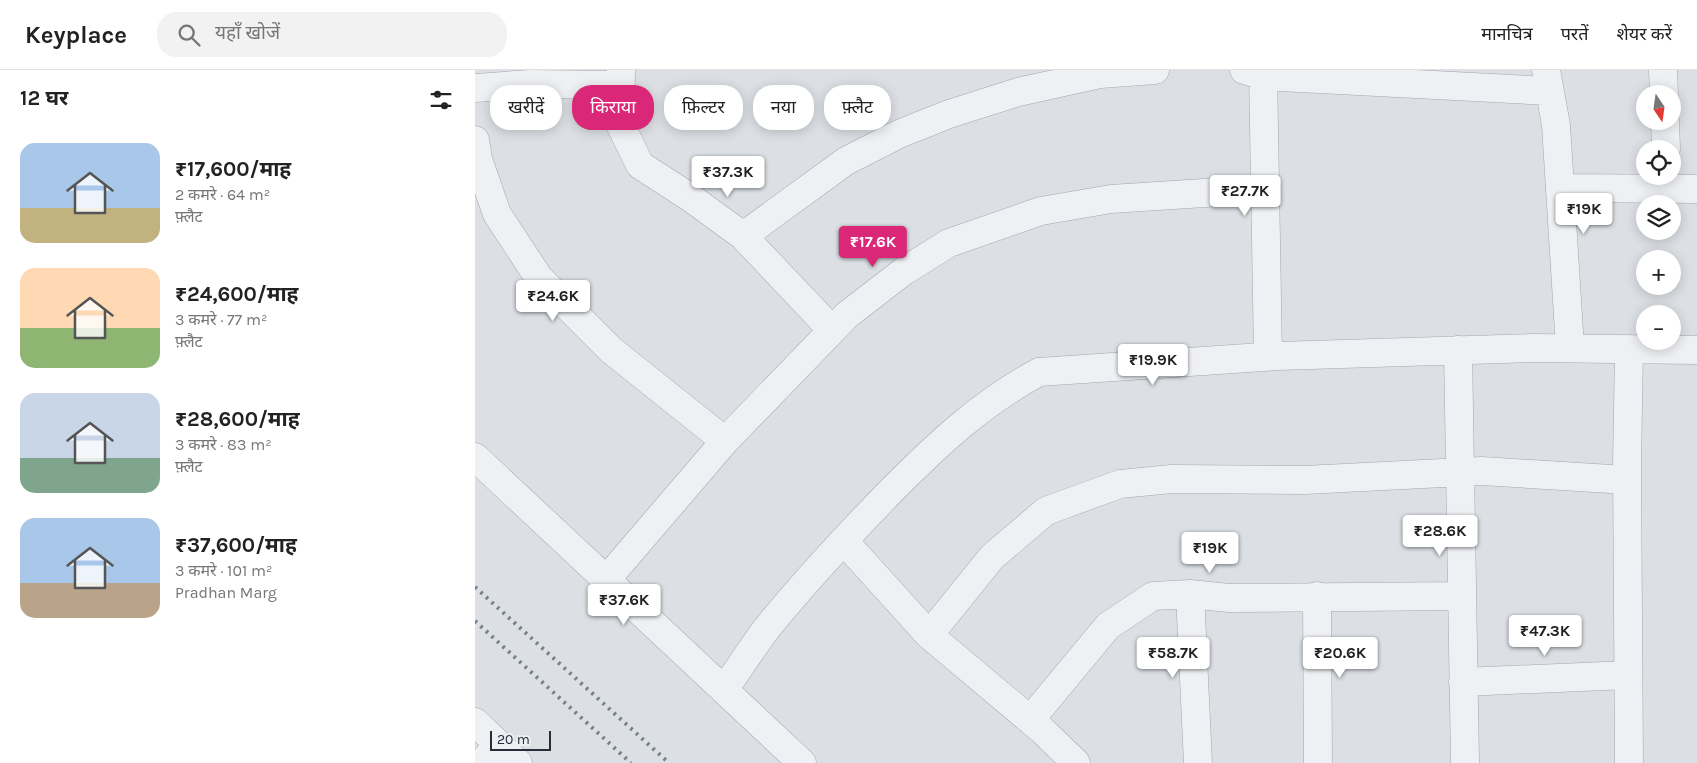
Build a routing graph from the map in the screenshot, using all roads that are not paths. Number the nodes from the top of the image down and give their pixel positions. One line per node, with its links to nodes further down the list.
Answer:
1 (1155, 70): 14 (street)
2 (1663, 70): 6 (street)
3 (1257, 72): 5 (street); 12 (street)
4 (621, 78): 7 (street); 14 (street)
5 (1547, 81): 11 (street)
6 (1664, 85)
7 (475, 88)
8 (475, 140): 21 (street)
9 (1636, 184): 11 (street)
10 (1680, 185): 13 (street)
11 (1560, 188): 16 (street)
12 (1266, 189): 15 (street); 20 (street)
13 (1697, 189)
14 (743, 236): 15 (street)
15 (832, 330): 21 (street)
16 (1570, 348): 17 (street); 18 (street)
17 (1629, 349): 19 (street); 24 (street)
18 (1458, 350): 20 (street); 23 (street)
19 (1697, 350)
20 (1268, 356): 25 (street)
21 (725, 441): 26 (street)
22 (475, 458): 26 (street)
23 (1460, 472): 24 (street); 29 (street); 30 (street)
24 (1627, 480): 31 (street)
25 (844, 541): 30 (street); 33 (street)
26 (606, 580): 33 (street)
27 (1190, 594): 28 (street); 34 (street); 40 (street)
28 (1317, 596): 29 (street); 41 (street)
29 (1462, 596): 32 (street)
30 (929, 635): 34 (street)
31 (1628, 675): 32 (street); 43 (street)
32 (1463, 682): 42 (street)
33 (724, 690): 38 (street)
34 (1030, 720): 39 (street)
35 (475, 722): 36 (street)
36 (490, 754): 37 (street)
37 (518, 763)
38 (802, 763)
39 (1076, 763)
40 (1197, 763)
41 (1318, 763)
42 (1465, 763)
43 (1629, 763)

